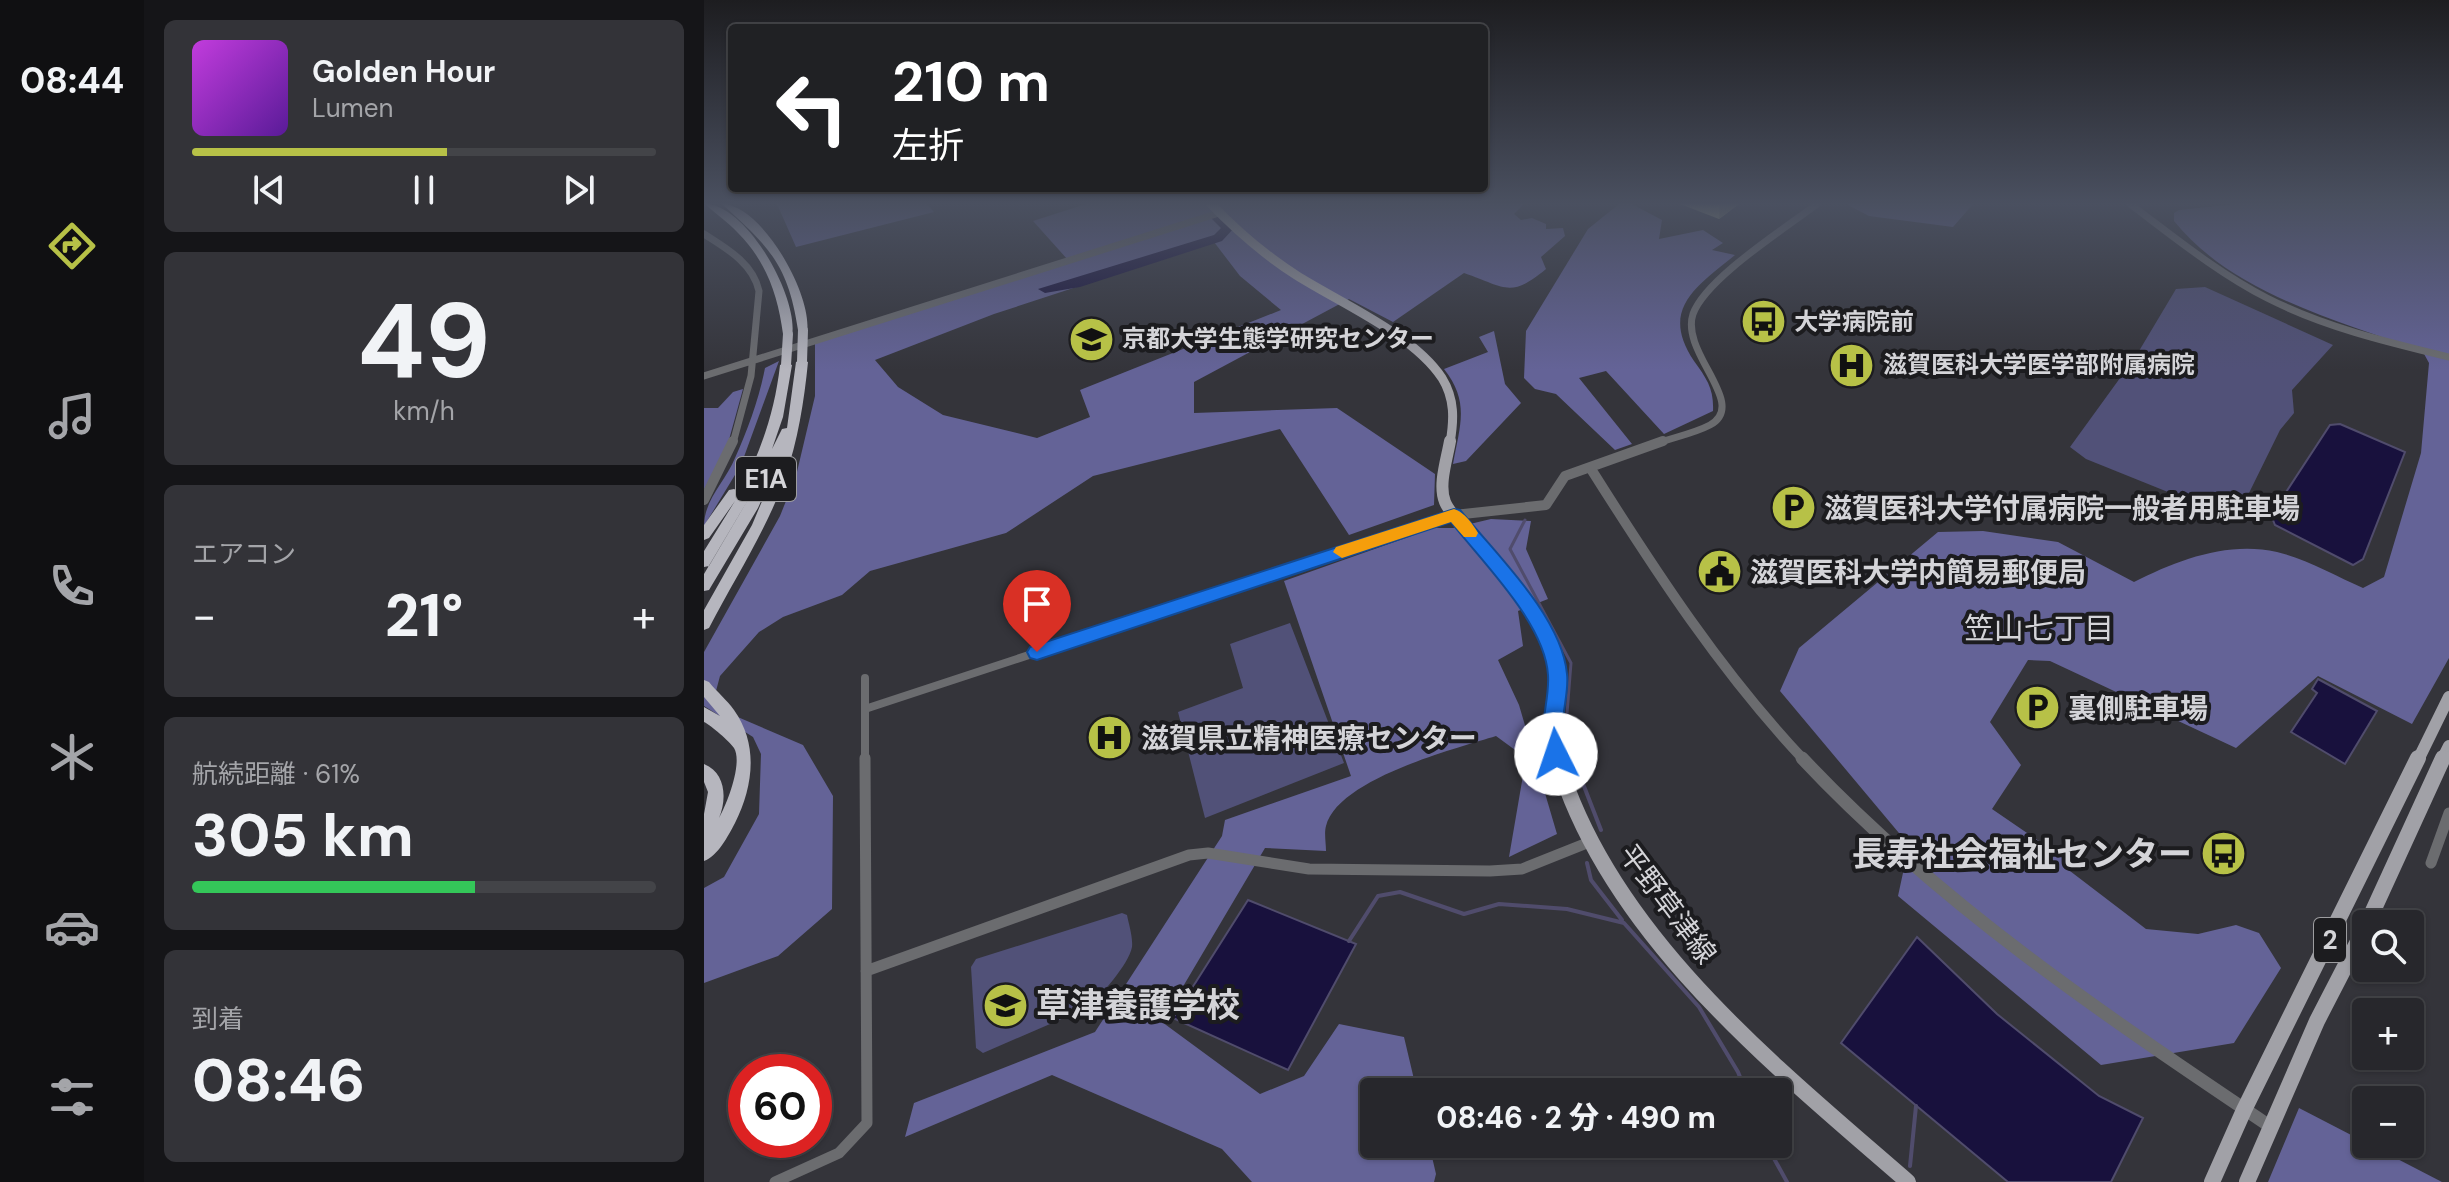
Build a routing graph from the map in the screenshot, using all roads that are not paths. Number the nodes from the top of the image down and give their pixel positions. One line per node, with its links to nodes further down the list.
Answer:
1 (739, 259): 9 (street)
2 (766, 259): 11 (highway, E1A, bridge)
3 (781, 259): 10 (highway, E1A, bridge)
4 (1063, 259): 9 (street)
5 (1274, 259): 15 (main road, 平野草津線)
6 (1748, 259): 13 (street)
7 (2205, 259): 8 (street)
8 (2449, 357)
9 (756, 360): 12 (street); 14 (street)
10 (802, 362): 18 (highway, E1A); 19 (highway)
11 (786, 365): 16 (highway); 17 (highway, E1A)
12 (704, 376)
13 (1591, 469): 15 (street); 37 (street)
14 (704, 500)
15 (1454, 515): 23 (street); 31 (main road, 平野草津線)
16 (704, 535)
17 (704, 562)
18 (704, 586)
19 (704, 624)
20 (865, 678): 23 (street)
21 (704, 686): 26 (highway)
22 (2449, 697): 25 (main road, 2)
23 (865, 709): 36 (street)
24 (704, 714): 26 (highway)
25 (2428, 742): 27 (street); 37 (main road, 2)
26 (743, 750): 32 (highway)
27 (2448, 750): 34 (main road, 2)
28 (704, 771): 30 (highway)
29 (2449, 813): 33 (street)
30 (704, 831)
31 (1592, 841): 36 (street); 40 (main road, 平野草津線)
32 (704, 853)
33 (2431, 863)
34 (2373, 910)
35 (2352, 952): 38 (main road, 2)
36 (866, 971): 39 (street)
37 (2244, 1110): 38 (street); 41 (main road, 2)
38 (2271, 1127): 42 (main road, 2)
39 (775, 1182)
40 (1908, 1182)
41 (2212, 1182)
42 (2247, 1182)

